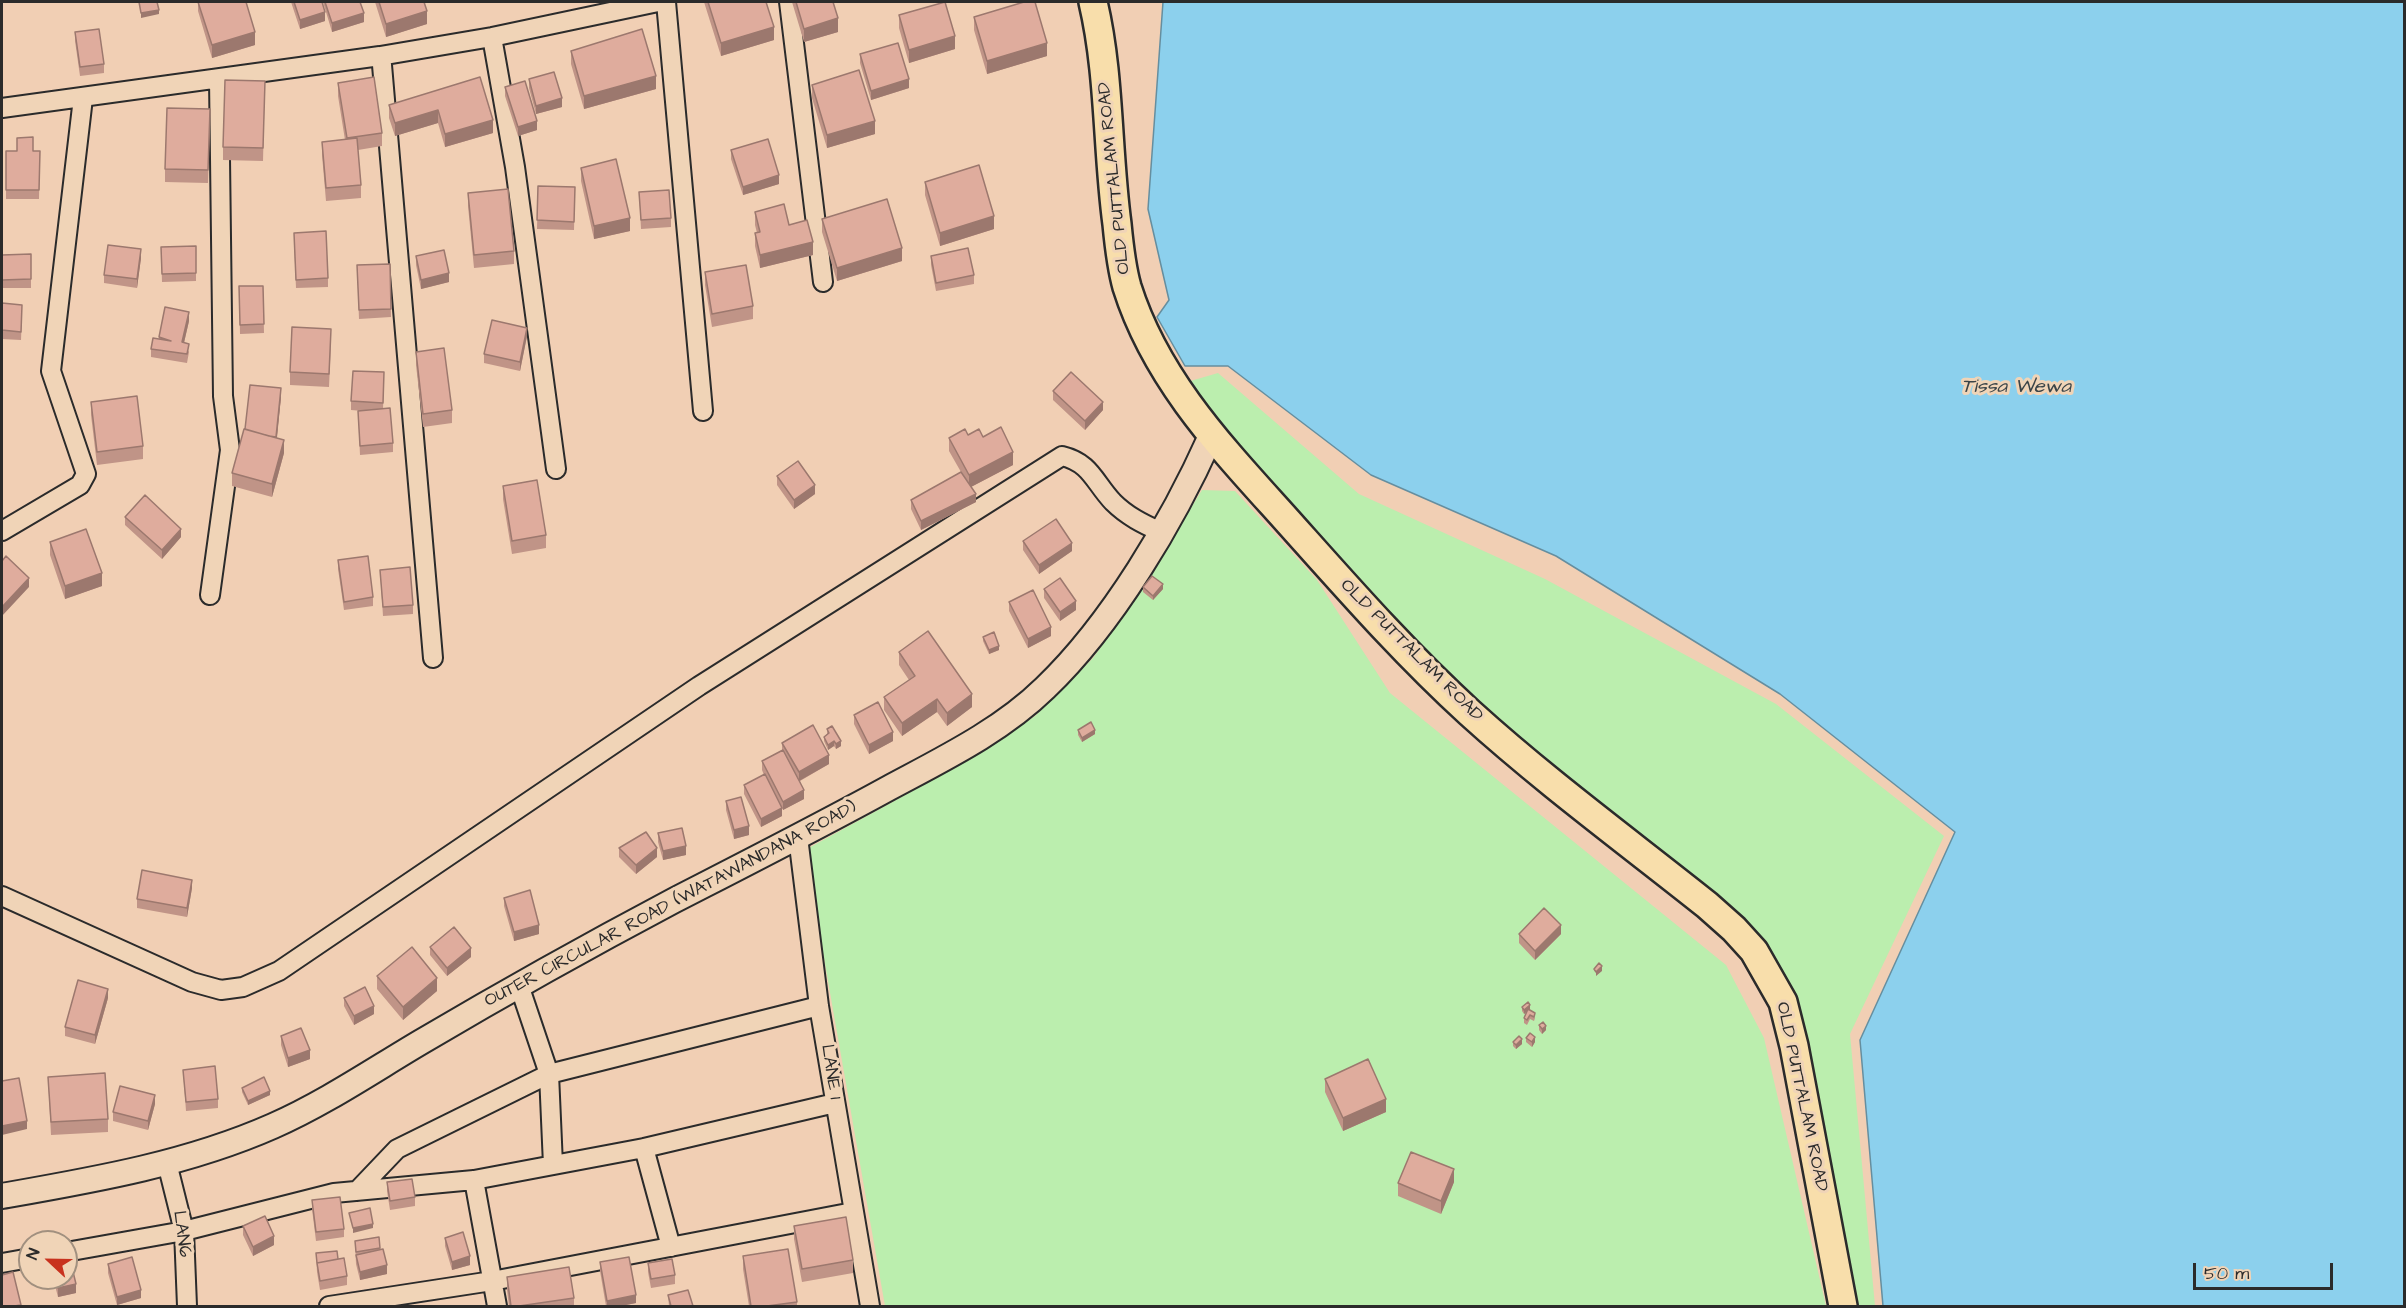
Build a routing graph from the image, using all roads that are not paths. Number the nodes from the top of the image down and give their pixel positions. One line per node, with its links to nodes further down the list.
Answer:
1 (658, 2): 5 (street)
2 (666, 2): 11 (street)
3 (789, 2): 10 (street)
4 (1093, 2): 12 (main road, OLD PUTTALAM ROAD)
5 (492, 37): 6 (street); 13 (street)
6 (380, 56): 7 (street); 17 (street)
7 (219, 79): 8 (street); 16 (street)
8 (83, 98): 9 (street); 14 (street)
9 (2, 108)
10 (824, 282)
11 (703, 411)
12 (1211, 436): 15 (main road, OUTER CIRCULAR ROAD (WATAWANDANA ROAD)); 41 (main road, OLD PUTTALAM ROAD)
13 (556, 469)
14 (2, 531)
15 (1161, 532): 18 (main road, OUTER CIRCULAR ROAD (WATAWANDANA ROAD)); 19 (street)
16 (210, 595)
17 (433, 658)
18 (798, 837): 20 (main road, OUTER CIRCULAR ROAD (WATAWANDANA ROAD)); 21 (street, LANE 1)
19 (2, 896)
20 (519, 985): 22 (street); 25 (main road, OUTER CIRCULAR ROAD (WATAWANDANA ROAD))
21 (819, 1006): 22 (street); 23 (street, LANE 1)
22 (549, 1074): 26 (street); 28 (street)
23 (835, 1103): 24 (street); 30 (street, LANE 1)
24 (644, 1148): 26 (street); 32 (street)
25 (167, 1162): 29 (main road, OUTER CIRCULAR ROAD (WATAWANDANA ROAD)); 31 (street, LAN6)
26 (553, 1165): 27 (street)
27 (474, 1180): 28 (street); 36 (street)
28 (357, 1191): 31 (street)
29 (2, 1196)
30 (853, 1212): 32 (street); 40 (street, LANE 1)
31 (184, 1231): 33 (street); 37 (street, LAN6)
32 (671, 1247): 36 (street)
33 (78, 1250)
34 (18, 1260): 35 (street)
35 (2, 1263)
36 (492, 1281): 38 (street); 39 (street)
37 (187, 1306)
38 (329, 1306)
39 (496, 1306)
40 (870, 1306)
41 (1843, 1306)

